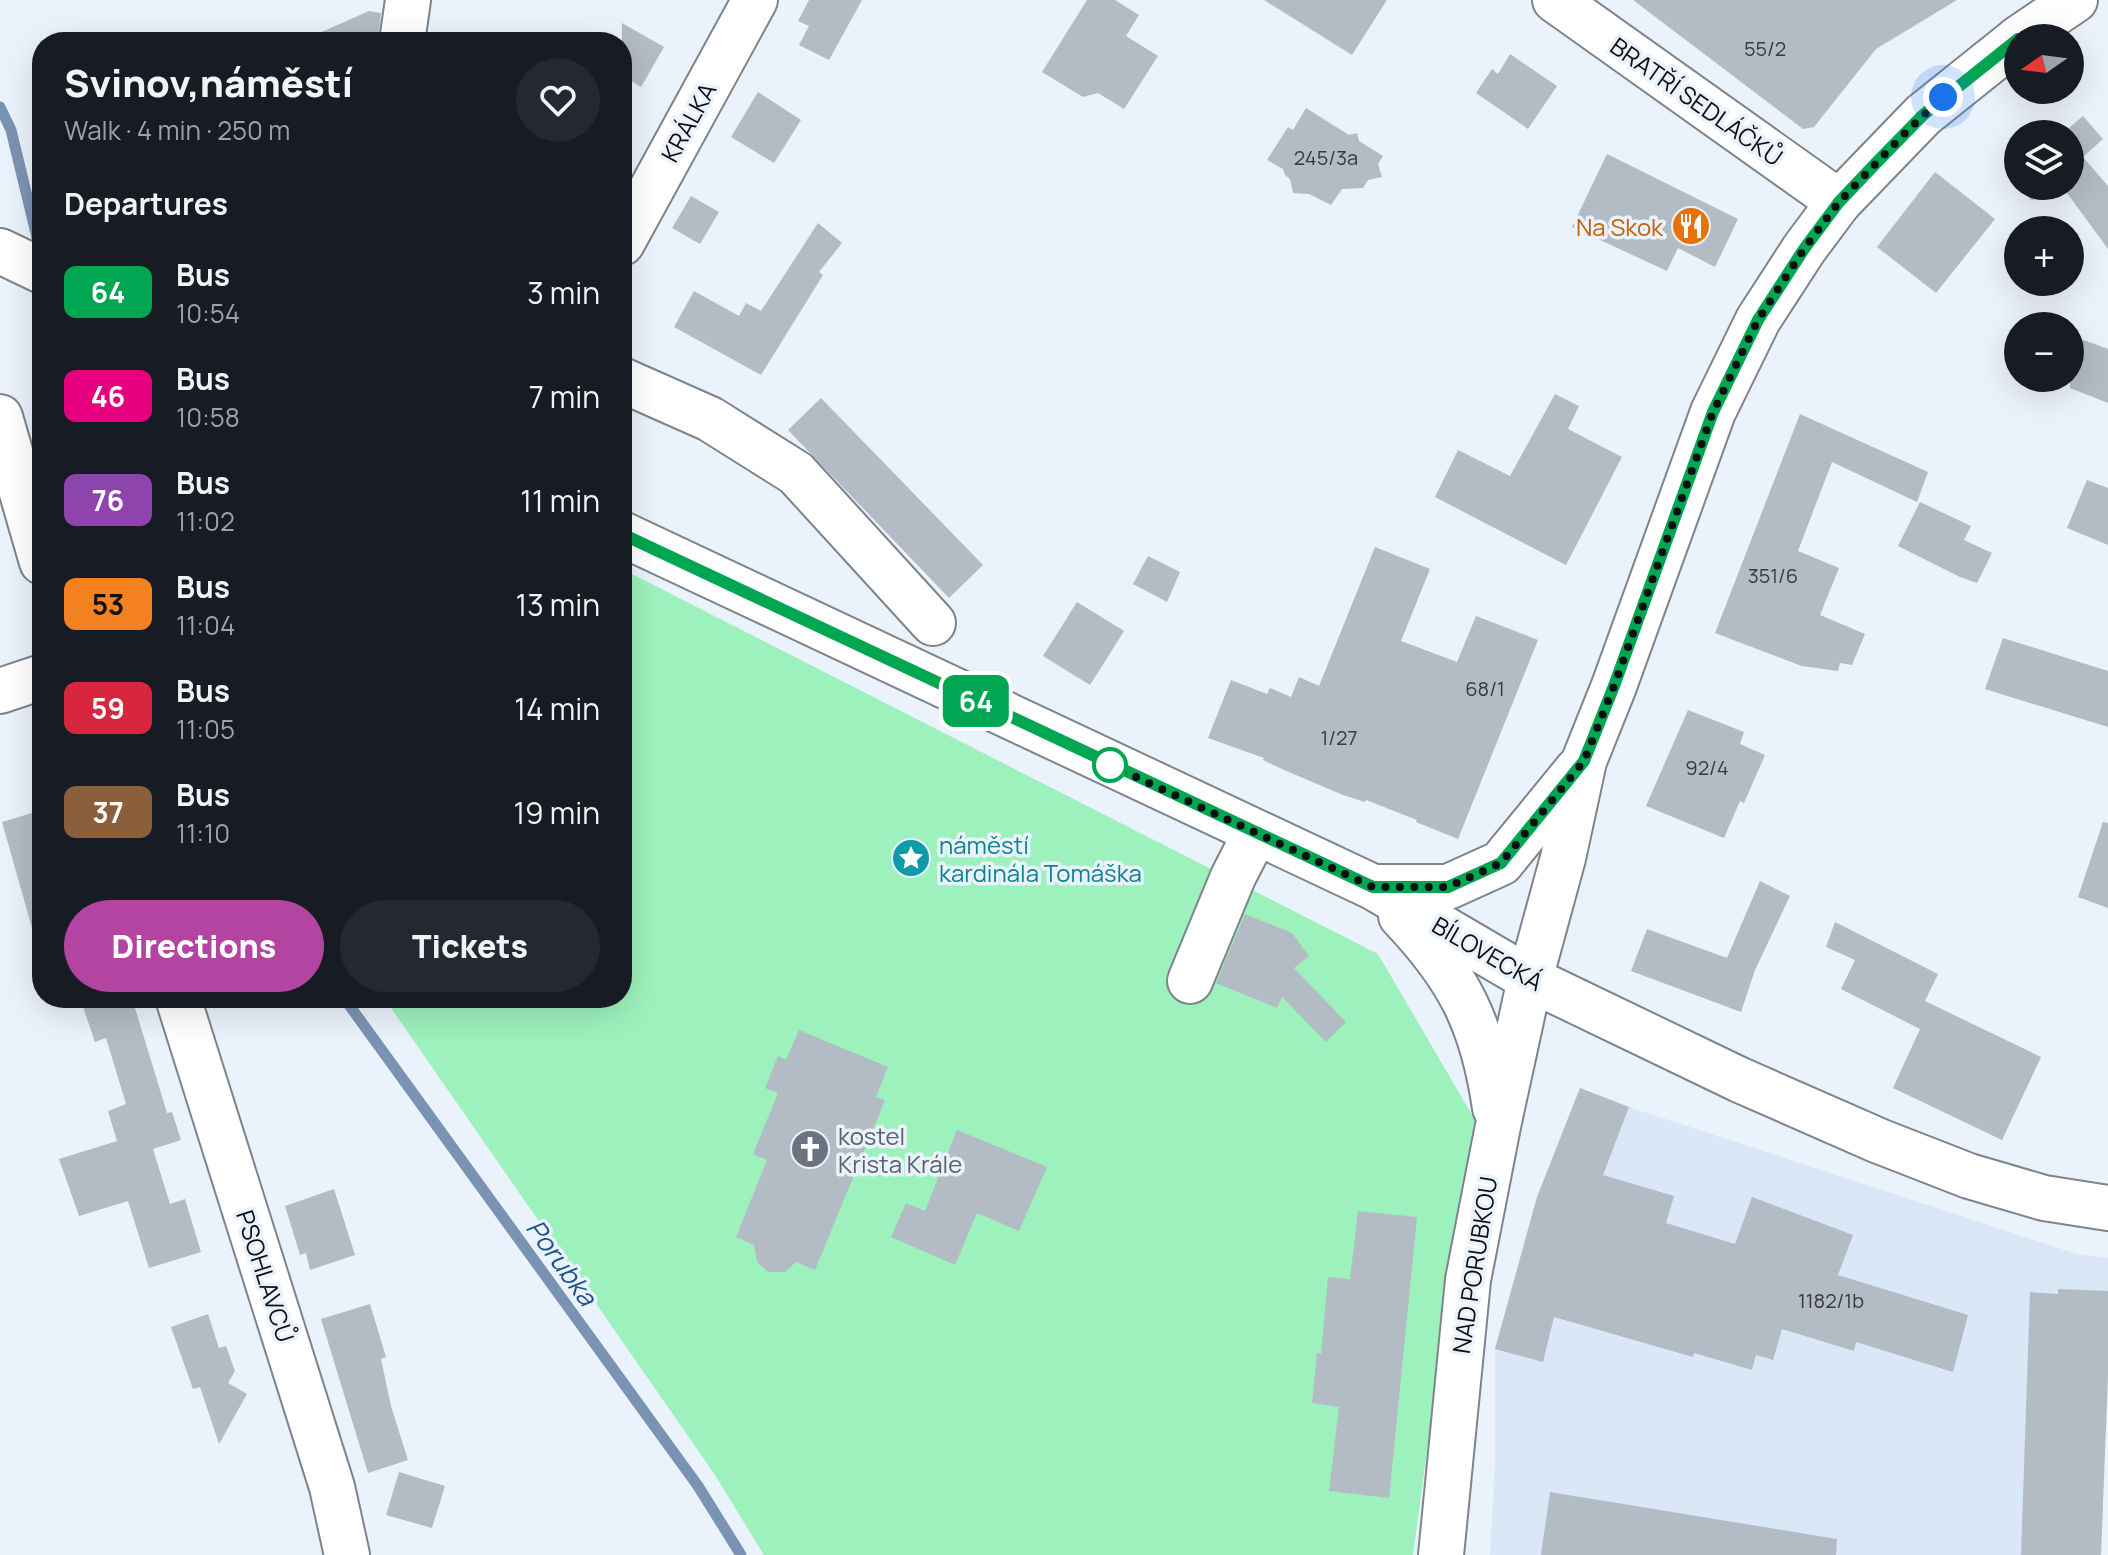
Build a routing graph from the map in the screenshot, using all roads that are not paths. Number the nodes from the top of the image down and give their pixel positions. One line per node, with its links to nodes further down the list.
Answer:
1 (408, 0): 6 (street)
2 (755, 0): 9 (street, KRÁLKA)
3 (1555, 0): 8 (street, BRATŘÍ SEDLÁČKŮ)
4 (2075, 0): 5 (street)
5 (2039, 24)
6 (403, 32)
7 (2004, 49): 8 (street)
8 (1839, 202): 17 (street)
9 (632, 225)
10 (632, 384): 14 (street)
11 (0, 417): 12 (street)
12 (32, 527)
13 (632, 539): 18 (street, BÍLOVECKÁ)
14 (933, 623)
15 (32, 680): 16 (street)
16 (0, 691)
17 (1584, 761): 19 (street); 20 (street, NAD PORUBKOU)
18 (1255, 834): 19 (street, BÍLOVECKÁ); 21 (street)
19 (1373, 887): 20 (street, BÍLOVECKÁ); 23 (street)
20 (1530, 979): 23 (street, NAD PORUBKOU); 24 (street, BÍLOVECKÁ)
21 (1190, 981)
22 (181, 1008): 25 (street, PSOHLAVCŮ)
23 (1498, 1126): 26 (street, NAD PORUBKOU)
24 (2108, 1208)
25 (347, 1555)
26 (1441, 1555)

